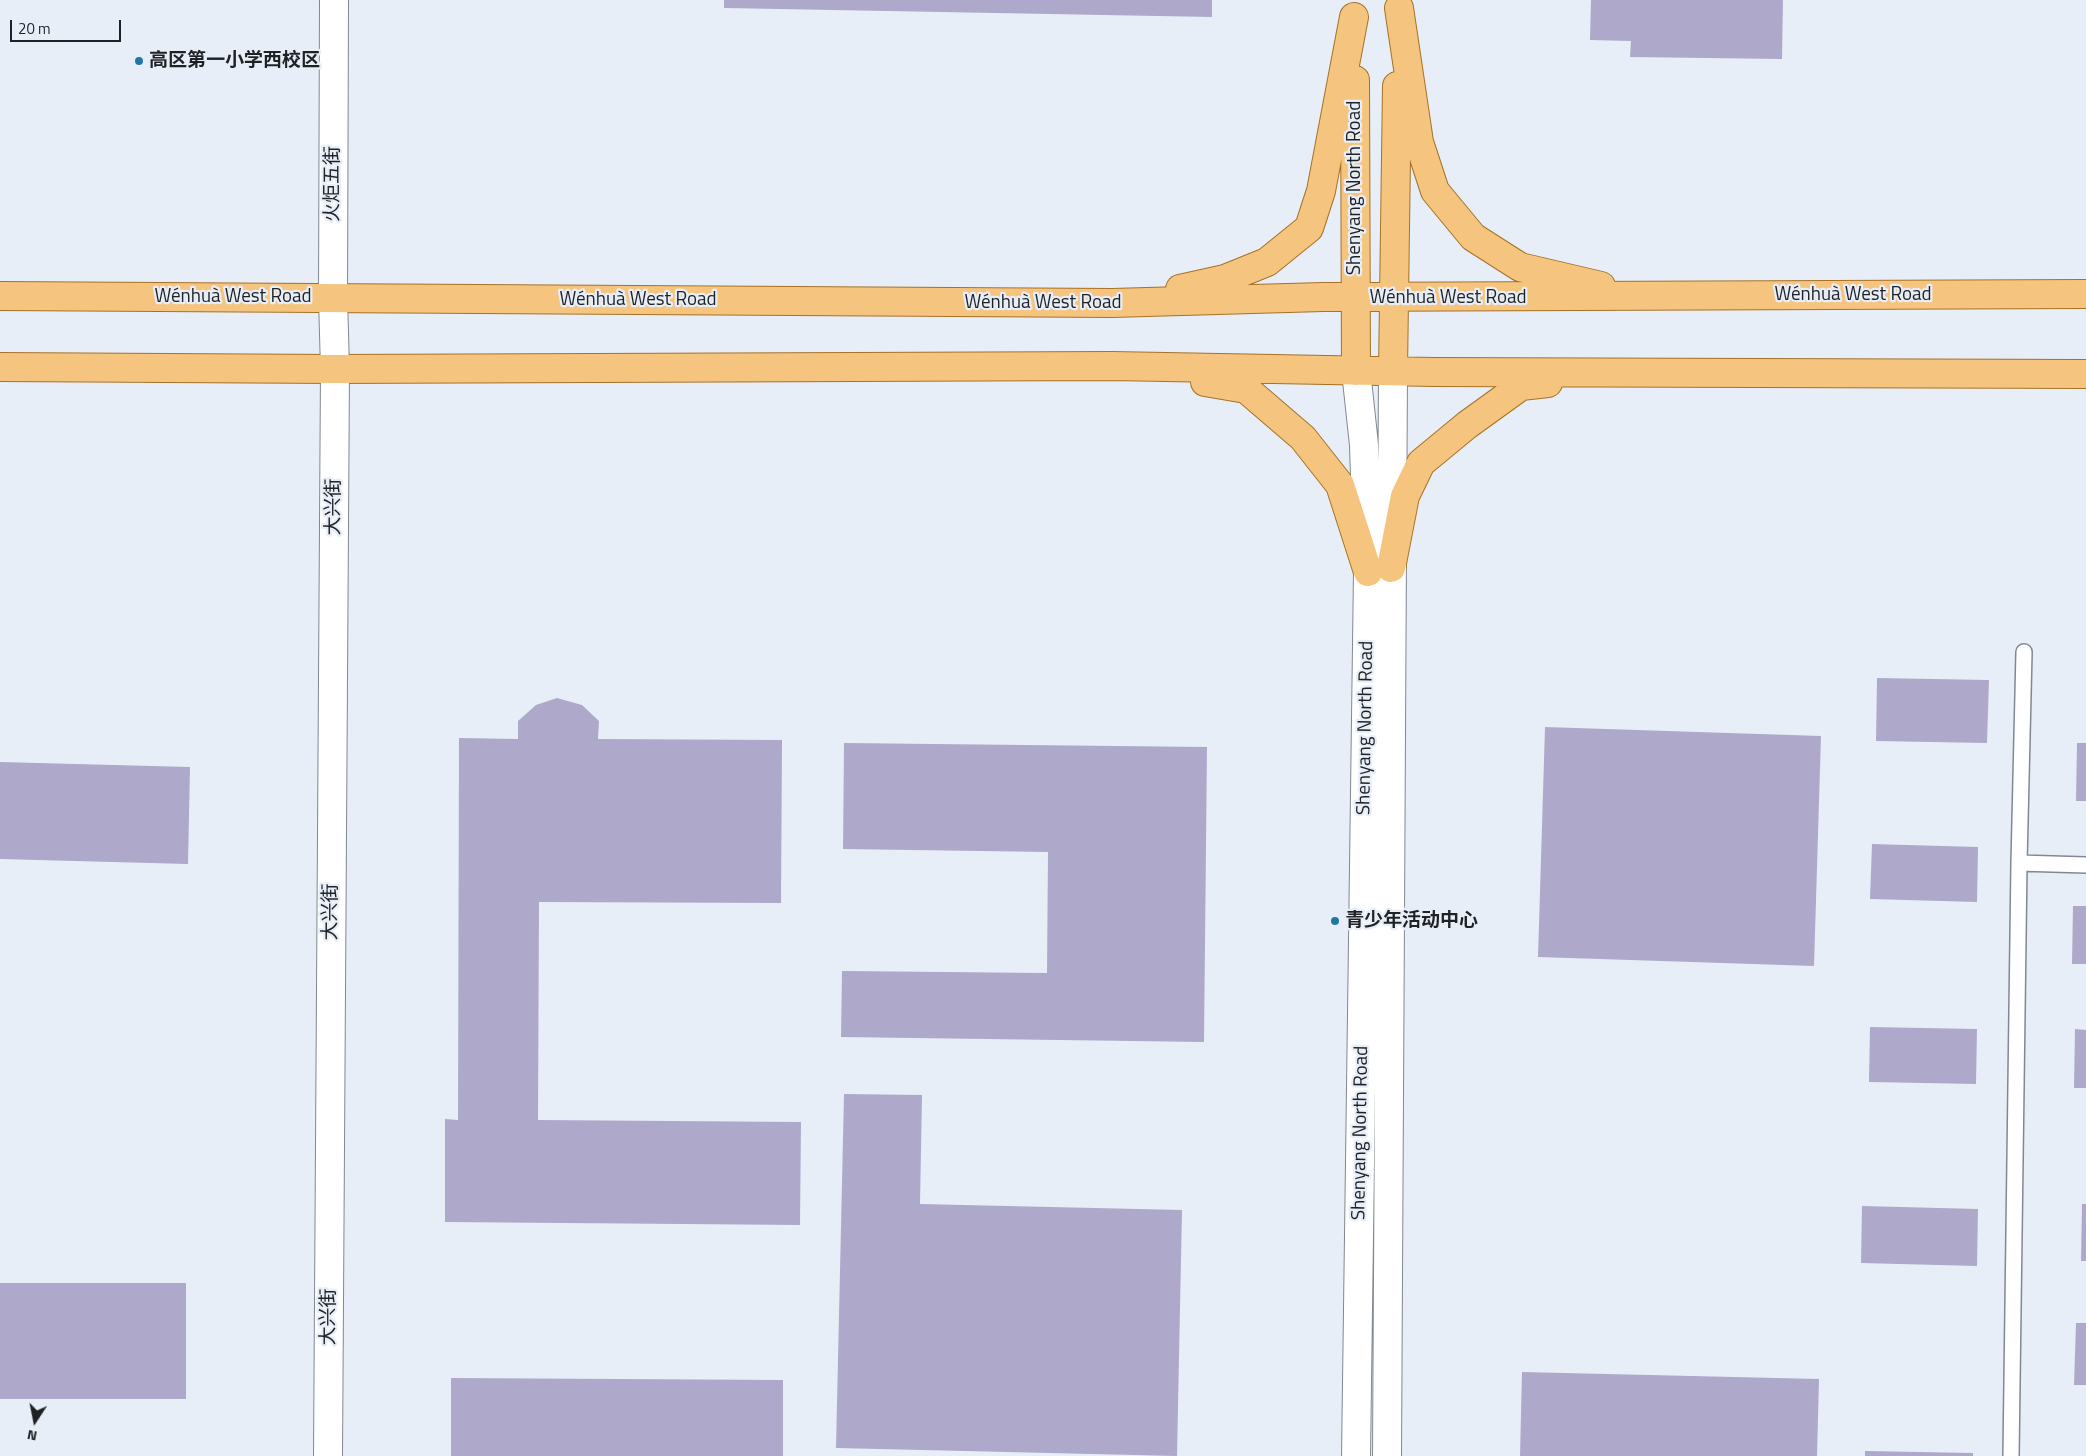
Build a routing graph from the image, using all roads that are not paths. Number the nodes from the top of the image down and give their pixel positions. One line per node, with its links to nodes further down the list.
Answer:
1 (334, 0): 7 (street, 火炬五街)
2 (1399, 4): 6 (main road); 9 (main road, Shenyang North Road)
3 (1354, 9): 8 (main road, Shenyang North Road); 10 (main road)
4 (2086, 294): 6 (main road, Wénhuà West Road)
5 (0, 296): 7 (main road, Wénhuà West Road)
6 (1644, 296): 9 (main road, Wénhuà West Road)
7 (333, 298): 10 (main road, Wénhuà West Road); 13 (street, 火炬五街)
8 (1356, 298): 9 (main road, Wénhuà West Road); 10 (main road, Wénhuà West Road); 14 (main road, Shenyang North Road)
9 (1393, 298): 15 (main road, Shenyang North Road)
10 (1112, 304)
11 (1112, 366): 13 (main road); 14 (main road); 18 (main road)
12 (0, 367): 13 (main road)
13 (335, 369): 22 (street, 大兴街)
14 (1356, 371): 15 (main road); 18 (street, Shenyang North Road)
15 (1393, 371): 16 (main road); 18 (street, Shenyang North Road)
16 (1634, 372): 17 (main road); 18 (main road)
17 (2086, 374)
18 (1380, 570): 23 (street, Shenyang North Road); 24 (street, Shenyang North Road)
19 (2024, 652): 20 (lane)
20 (2019, 863): 21 (lane); 25 (lane)
21 (2086, 865)
22 (328, 1456)
23 (1356, 1456)
24 (1387, 1456)
25 (2011, 1456)

